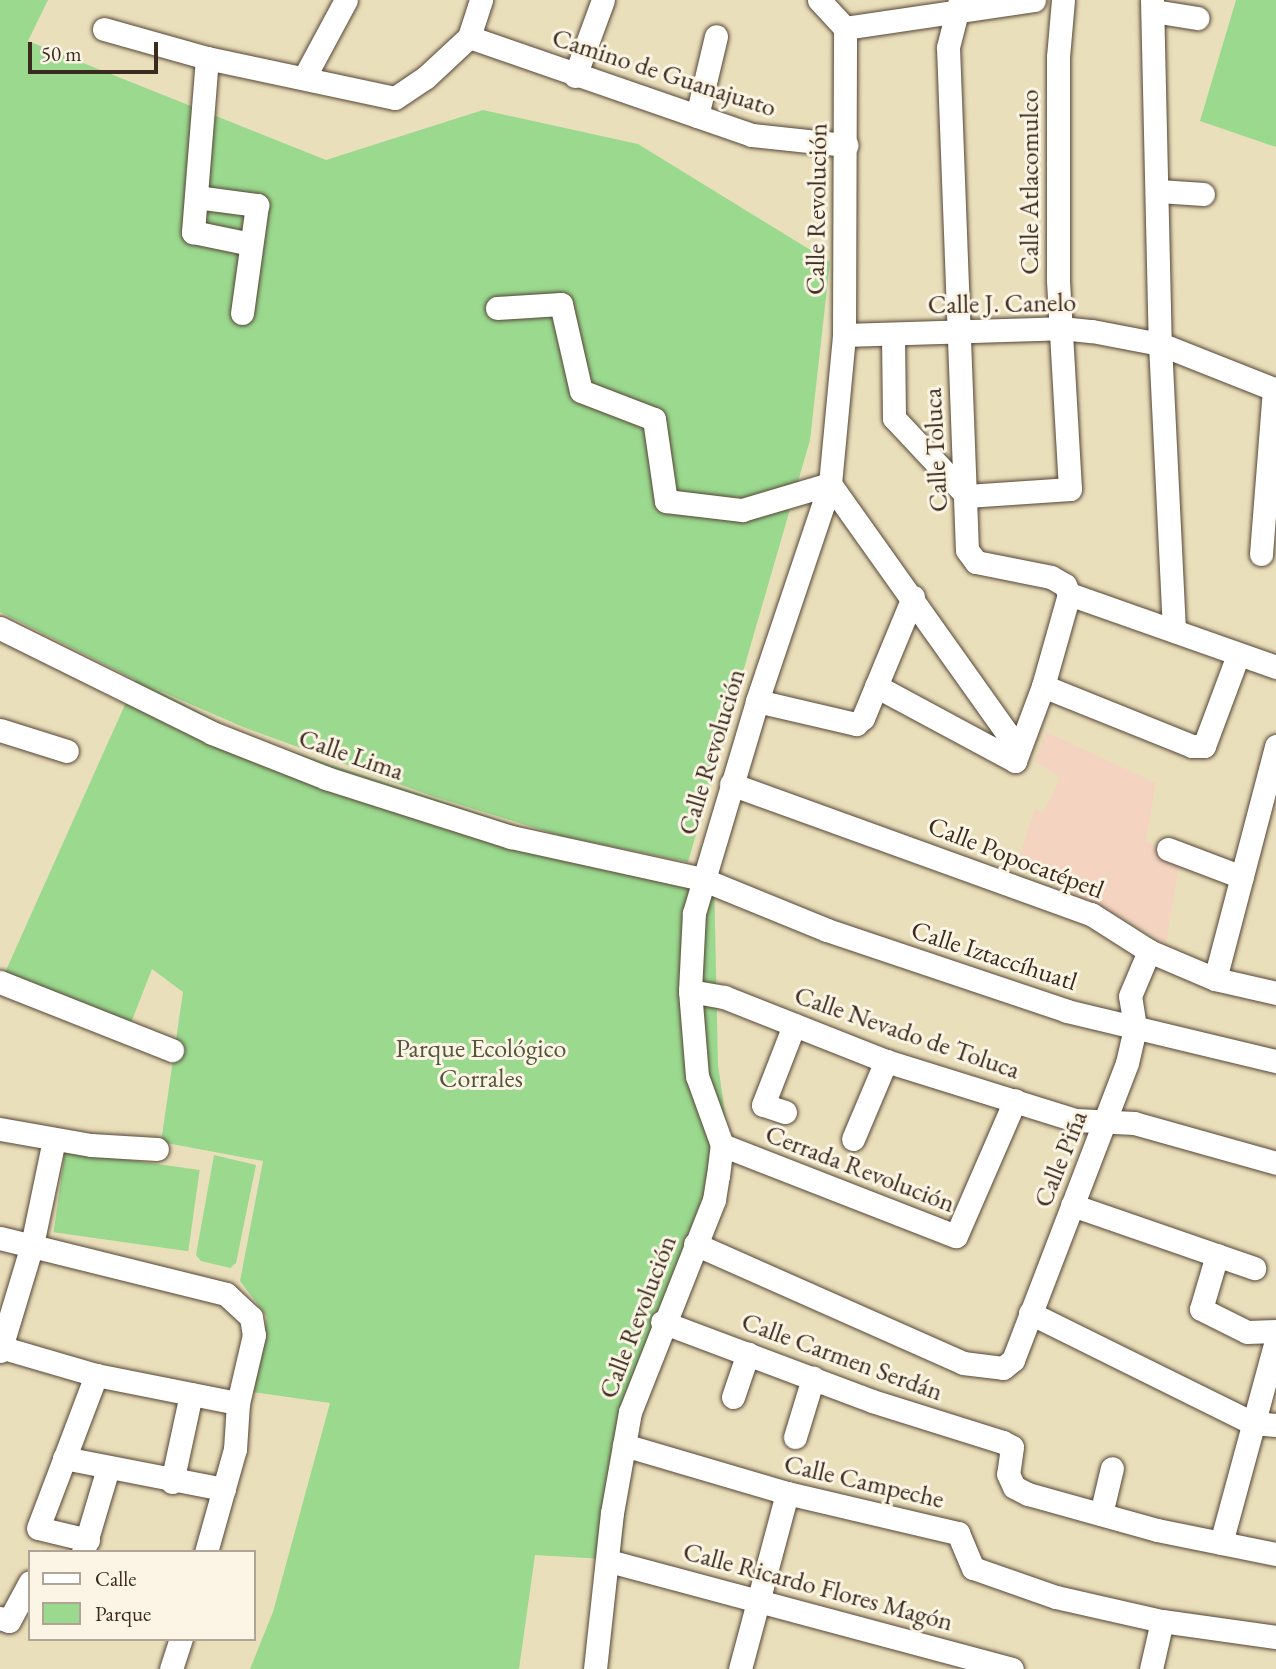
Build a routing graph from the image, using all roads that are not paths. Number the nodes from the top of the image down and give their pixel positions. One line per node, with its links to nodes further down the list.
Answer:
1 (346, 0): 15 (street)
2 (481, 0): 13 (street)
3 (603, 0): 16 (street)
4 (819, 0): 10 (street)
5 (1034, 0): 7 (street)
6 (1063, 0): 25 (street, Calle Atlacomulco)
7 (957, 6): 10 (street); 26 (street, Calle Toluca)
8 (1153, 6): 9 (street); 19 (street)
9 (1197, 18)
10 (845, 28): 18 (street, Calle Revolución)
11 (104, 29): 14 (street)
12 (716, 36): 17 (street)
13 (469, 37): 15 (street); 16 (street, Camino de Guanajuato)
14 (207, 58): 15 (street); 21 (street)
15 (305, 76)
16 (575, 76): 17 (street, Camino de Guanajuato)
17 (697, 116): 18 (street, Camino de Guanajuato)
18 (846, 145): 27 (street, Calle Revolución)
19 (1158, 191): 20 (street); 29 (street)
20 (1203, 194)
21 (196, 197): 22 (street); 22 (street)
22 (251, 244): 24 (street)
23 (497, 308): 31 (street)
24 (242, 313)
25 (1061, 328): 26 (street, Calle J. Canelo); 29 (street, Calle J. Canelo); 32 (street, Calle Atlacomulco)
26 (958, 332): 28 (street, Calle J. Canelo); 32 (street, Calle Toluca)
27 (844, 335): 28 (street, Calle J. Canelo); 31 (street, Calle Revolución)
28 (893, 335): 32 (street)
29 (1160, 344): 30 (street, Calle J. Canelo); 38 (street)
30 (1275, 389): 33 (street)
31 (830, 484): 36 (street); 43 (street, Calle Revolución)
32 (967, 496): 35 (street, Calle Toluca)
33 (1271, 507): 34 (street)
34 (1261, 554)
35 (1069, 594): 38 (street, Calle Toluca); 42 (street)
36 (913, 597): 41 (street); 47 (street)
37 (0, 628): 51 (street, Calle Lima)
38 (1174, 631): 39 (street, Calle Toluca)
39 (1238, 655): 40 (street, Calle Toluca); 42 (street)
40 (1276, 667)
41 (876, 686): 43 (street); 47 (street)
42 (1043, 686): 47 (street)
43 (757, 701): 48 (street, Calle Revolución)
44 (2, 738): 46 (street)
45 (1276, 746): 50 (street)
46 (66, 751)
47 (1015, 761)
48 (731, 783): 51 (street, Calle Revolución); 52 (street, Calle Popocatépetl)
49 (1168, 849): 50 (street)
50 (1242, 877): 53 (street)
51 (702, 879): 55 (street, Calle Revolución); 58 (street, Calle Iztaccíhuatl)
52 (1149, 951): 53 (street, Calle Popocatépetl); 58 (street, Calle Piña)
53 (1215, 979): 56 (street, Calle Popocatépetl)
54 (0, 982): 59 (street)
55 (690, 991): 57 (street, Calle Nevado de Toluca); 68 (street, Calle Revolución)
56 (1276, 993)
57 (794, 1026): 61 (street, Calle Nevado de Toluca); 63 (street)
58 (1135, 1027): 60 (street, Calle Iztaccíhuatl); 64 (street, Calle Piña)
59 (172, 1050)
60 (1276, 1060)
61 (886, 1061): 62 (street, Calle Nevado de Toluca); 67 (street)
62 (1016, 1100): 64 (street, Calle Nevado de Toluca); 68 (street, Cerrada Revolución)
63 (785, 1112)
64 (1107, 1119): 70 (street, Calle Nevado de Toluca); 71 (street, Calle Piña)
65 (0, 1129): 66 (street)
66 (54, 1139): 69 (street); 74 (street)
67 (853, 1139)
68 (722, 1145): 73 (street, Calle Revolución)
69 (157, 1149)
70 (1276, 1164)
71 (1072, 1205): 75 (street); 77 (street, Calle Piña)
72 (0, 1238): 74 (street)
73 (695, 1244): 77 (street, Calle Piña); 78 (street, Calle Revolución)
74 (32, 1245): 81 (street); 87 (street)
75 (1217, 1255): 76 (street); 79 (street)
76 (1254, 1268)
77 (1030, 1313): 88 (street)
78 (662, 1322): 82 (street, Calle Carmen Serdán); 90 (street, Calle Revolución)
79 (1276, 1331)
80 (1276, 1340): 88 (street)
81 (1, 1349): 83 (street)
82 (748, 1353): 84 (street, Calle Carmen Serdán); 86 (street)
83 (96, 1375): 85 (street); 91 (street)
84 (813, 1378): 89 (street); 97 (street, Calle Carmen Serdán)
85 (191, 1394): 87 (street); 94 (street)
86 (733, 1397)
87 (238, 1402): 95 (street)
88 (1265, 1424): 99 (street)
89 (795, 1437)
90 (624, 1445): 96 (street, Calle Campeche); 104 (street, Calle Revolución)
91 (64, 1458): 92 (street); 98 (street)
92 (108, 1468): 94 (street); 100 (street)
93 (1112, 1468): 97 (street)
94 (172, 1482): 95 (street)
95 (224, 1489): 102 (street)
96 (787, 1493): 106 (street); 108 (street, Calle Campeche)
97 (1101, 1514): 99 (street)
98 (38, 1528): 100 (street); 101 (street)
99 (1221, 1543): 103 (street)
100 (85, 1546)
101 (38, 1550)
102 (207, 1550)
103 (1276, 1554)
104 (609, 1561): 106 (street, Calle Ricardo Flores Magón); 112 (street, Calle Revolución)
105 (28, 1585): 107 (street)
106 (758, 1599): 113 (street); 114 (street, Calle Ricardo Flores Magón)
107 (5, 1620)
108 (1162, 1621): 109 (street, Calle Campeche); 115 (street)
109 (1276, 1637)
110 (180, 1641): 111 (street)
111 (171, 1669)
112 (595, 1669)
113 (740, 1669)
114 (1012, 1669)
115 (1152, 1669)

